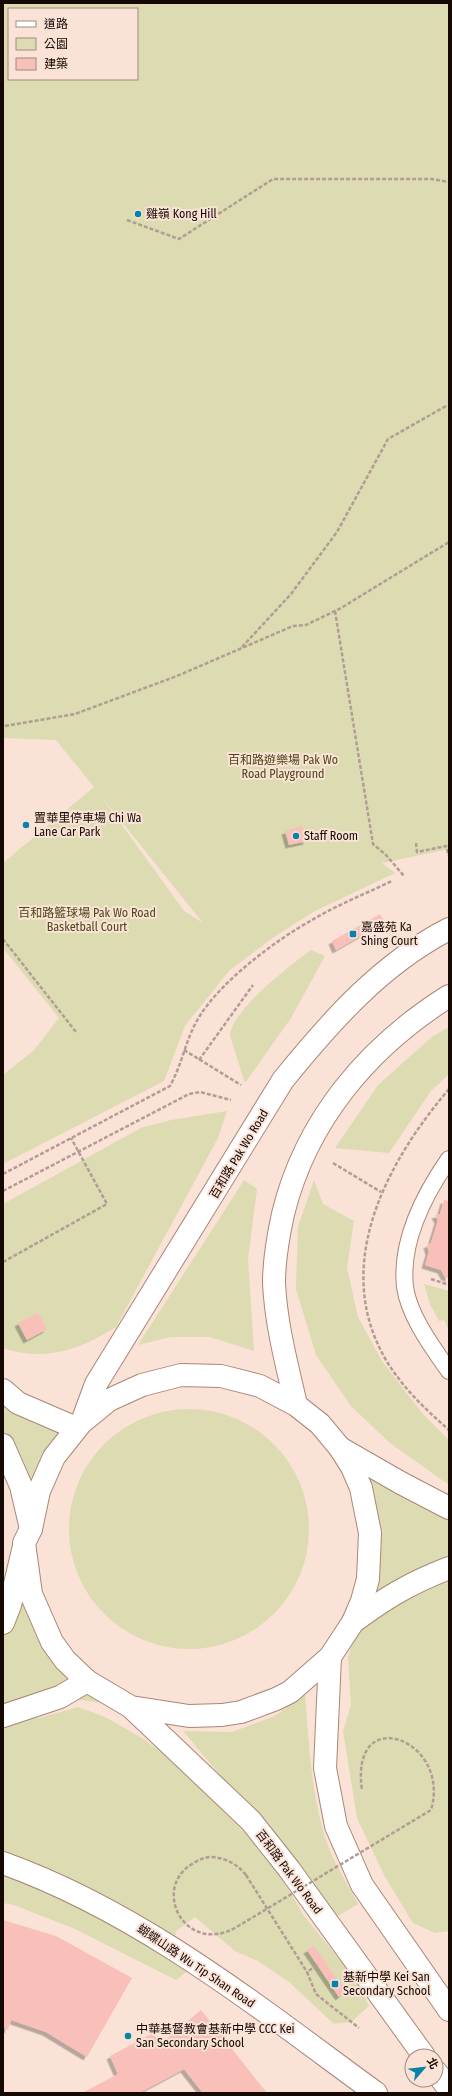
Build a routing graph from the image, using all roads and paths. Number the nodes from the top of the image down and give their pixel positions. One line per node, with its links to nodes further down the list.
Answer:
1 (449, 182): 2 (path)
2 (128, 220)
3 (449, 406): 6 (path)
4 (449, 542): 5 (path)
5 (335, 611): 6 (path); 10 (path)
6 (240, 649): 7 (path)
7 (5, 726)
8 (416, 843): 9 (path)
9 (449, 856)
10 (404, 876)
11 (392, 881): 17 (path)
12 (449, 929): 32 (main road, 百和路 Pak Wo Road)
13 (3, 939): 16 (path)
14 (253, 985): 18 (path)
15 (449, 996): 31 (main road)
16 (76, 1032)
17 (184, 1050): 18 (path); 21 (path)
18 (199, 1060): 19 (path)
19 (240, 1085)
20 (231, 1100): 22 (path)
21 (71, 1138): 22 (path); 25 (path)
22 (79, 1152): 26 (path); 28 (path)
23 (449, 1159): 29 (lane)
24 (332, 1163): 27 (path)
25 (3, 1174)
26 (3, 1191)
27 (381, 1192)
28 (3, 1262)
29 (449, 1371)
30 (3, 1390): 32 (main road)
31 (296, 1405): 32 (main road, 百和路 Pak Wo Road); 34 (main road, 百和路 Pak Wo Road)
32 (79, 1426): 36 (main road, 百和路 Pak Wo Road)
33 (3, 1445): 36 (main road)
34 (340, 1448): 35 (main road); 38 (main road, 百和路 Pak Wo Road)
35 (449, 1508)
36 (28, 1536): 39 (main road); 41 (main road, 百和路 Pak Wo Road)
37 (449, 1568): 38 (main road)
38 (353, 1622): 40 (main road, 百和路 Pak Wo Road)
39 (3, 1623)
40 (330, 1657): 42 (main road, 百和路 Pak Wo Road); 50 (main road)
41 (87, 1681): 42 (main road, 百和路 Pak Wo Road); 43 (main road)
42 (131, 1707): 52 (main road, 百和路 Pak Wo Road)
43 (3, 1716)
44 (403, 1737): 45 (path, bridge)
45 (362, 1790)
46 (435, 1805): 49 (path, bridge)
47 (3, 1863): 53 (main road, 蝴蝶山路 Wu Tip Shan Road)
48 (317, 1965): 49 (path)
49 (307, 1972): 51 (path)
50 (449, 2010)
51 (359, 2028)
52 (418, 2048)
53 (376, 2093)

